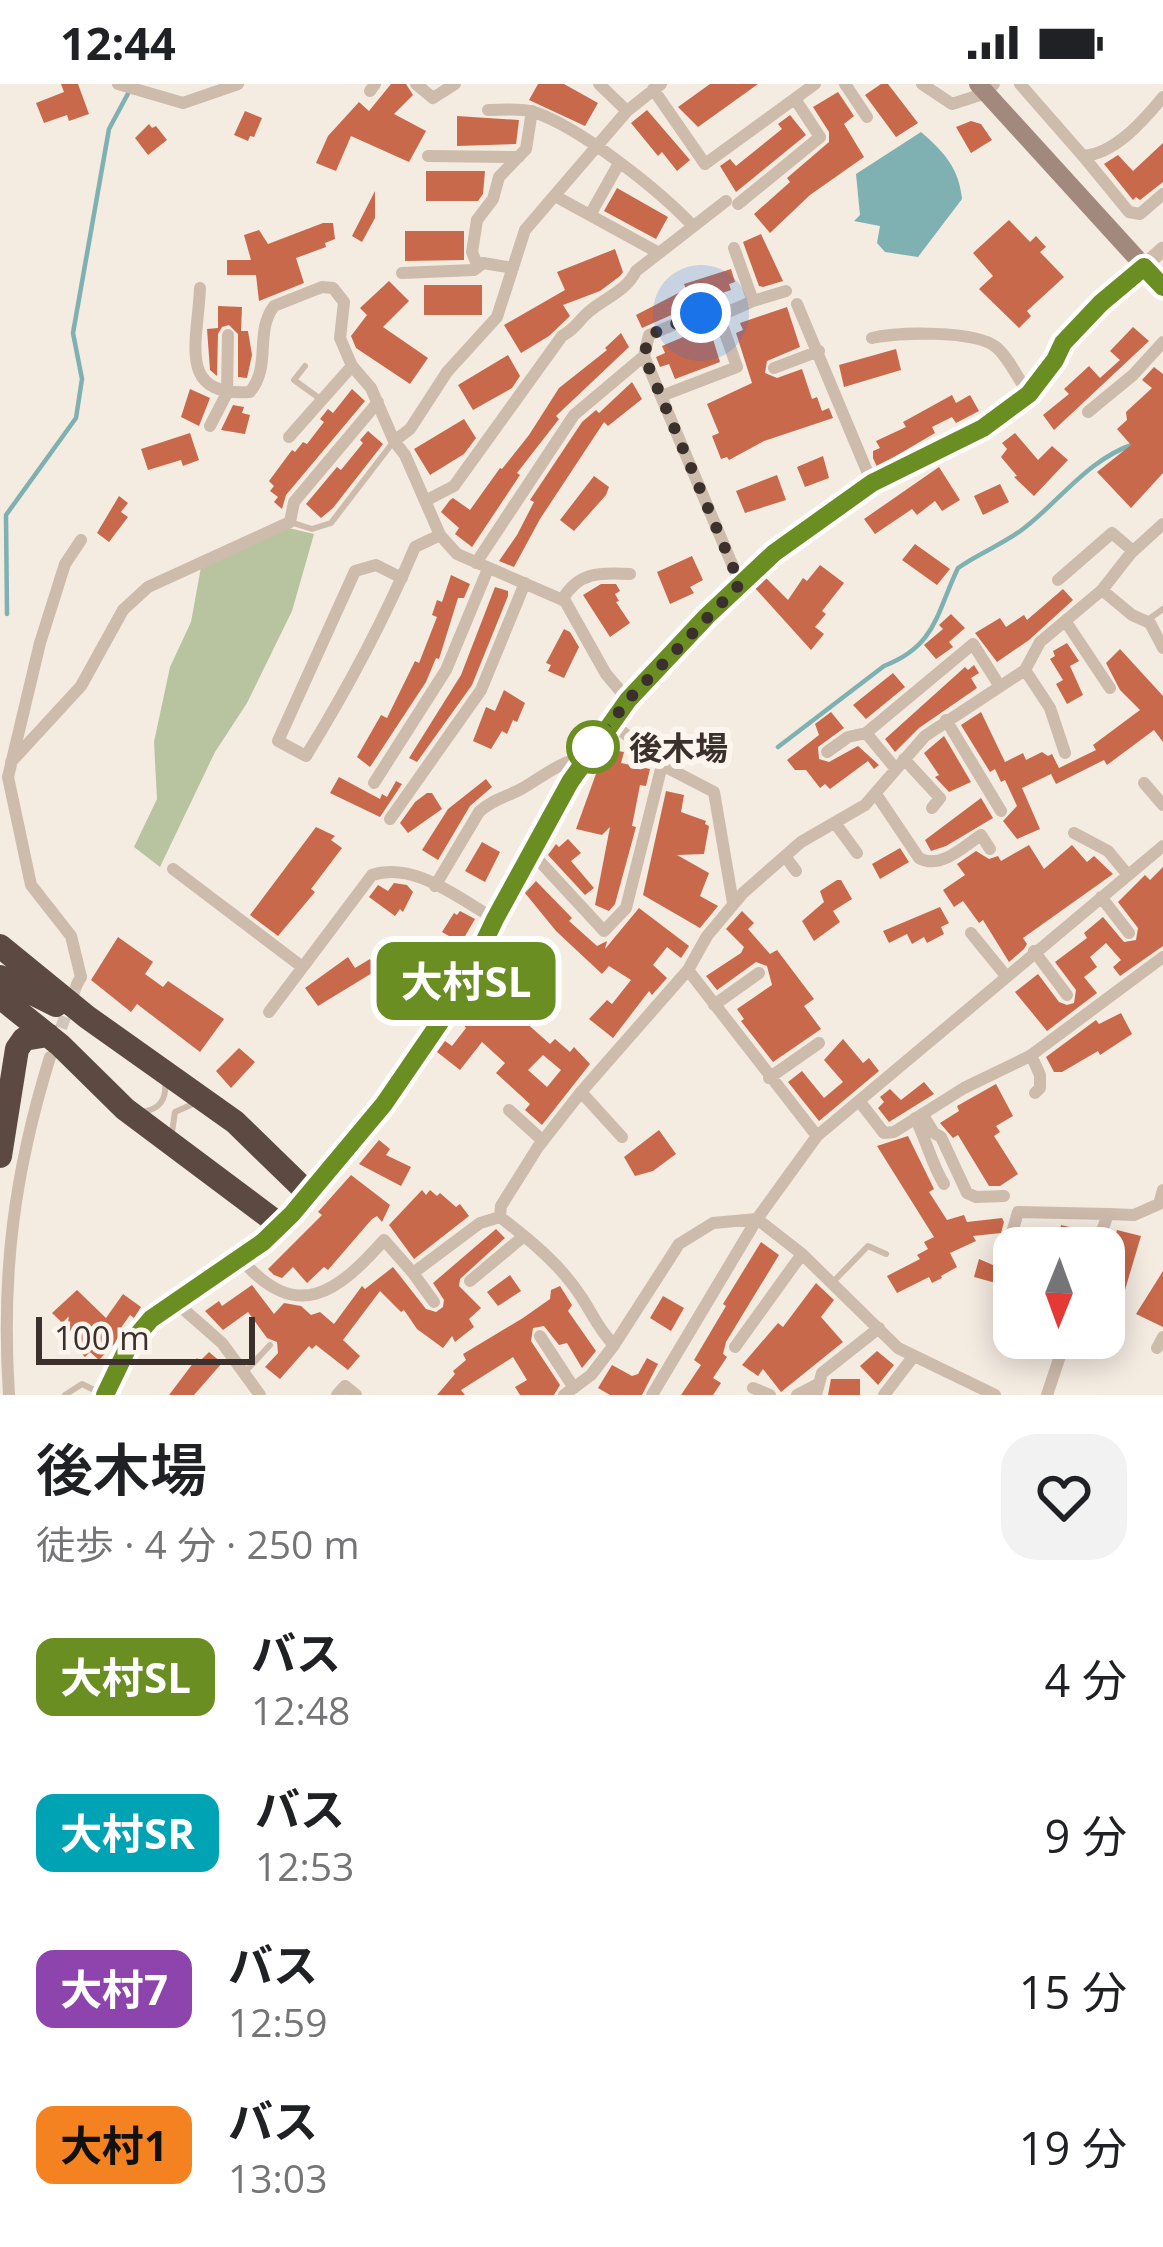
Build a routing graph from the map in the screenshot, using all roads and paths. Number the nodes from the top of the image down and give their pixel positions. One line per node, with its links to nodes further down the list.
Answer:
1 (238, 84): 9 (street)
2 (416, 84): 3 (street)
3 (455, 84)
4 (599, 84): 16 (street)
5 (815, 84): 13 (street)
6 (845, 84): 17 (street)
7 (922, 84): 11 (street)
8 (1020, 84): 20 (street)
9 (120, 85)
10 (657, 87): 13 (street); 16 (street)
11 (986, 87): 31 (main road)
12 (1163, 97): 20 (street)
13 (795, 99): 26 (street)
14 (488, 110): 15 (street)
15 (532, 111): 18 (street); 21 (street)
16 (627, 111): 18 (street)
17 (867, 117)
18 (599, 147): 22 (street); 24 (street)
19 (428, 156): 21 (street)
20 (1083, 156): 23 (street)
21 (519, 157): 30 (street)
22 (618, 165): 25 (street); 26 (street)
23 (1163, 194)
24 (555, 196): 25 (street); 32 (street)
25 (590, 215): 29 (street)
26 (693, 226): 29 (street)
27 (734, 248): 37 (street)
28 (1163, 249): 31 (street)
29 (659, 253): 58 (street)
30 (478, 267): 32 (street); 33 (street)
31 (1144, 267): 34 (main road); 49 (street)
32 (513, 268): 56 (street)
33 (402, 273)
34 (1163, 286)
35 (200, 288): 48 (street)
36 (786, 291): 37 (street)
37 (754, 302): 39 (street)
38 (797, 304): 43 (street)
39 (719, 316): 44 (street); 50 (street)
40 (228, 335): 48 (street)
41 (872, 338): 49 (street)
42 (1163, 342): 53 (street)
43 (819, 351): 47 (street); 57 (street)
44 (644, 356): 50 (street); 64 (street)
45 (305, 366): 51 (lane)
46 (352, 366): 48 (street); 51 (street); 52 (street)
47 (774, 368)
48 (227, 393): 54 (street)
49 (1029, 394): 57 (street)
50 (664, 395): 69 (street)
51 (322, 400): 55 (street)
52 (377, 402): 56 (street); 59 (street)
53 (1088, 412)
54 (210, 426)
55 (289, 437)
56 (394, 441): 58 (street); 59 (lane)
57 (872, 483): 69 (street)
58 (425, 501): 61 (street)
59 (290, 522): 86 (street)
60 (1163, 524): 63 (street)
61 (440, 535): 64 (street); 66 (street)
62 (81, 540): 86 (street)
63 (1133, 551): 67 (street); 70 (street)
64 (482, 566): 68 (street); 89 (street)
65 (630, 574): 71 (street)
66 (402, 578): 66 (street)
67 (1058, 580)
68 (525, 583): 71 (street); 95 (street)
69 (740, 584): 79 (street)
70 (1102, 590): 73 (street); 74 (street)
71 (562, 600): 79 (street)
72 (1163, 609): 73 (lane)
73 (1147, 621): 75 (street)
74 (1066, 622): 76 (street); 78 (street)
75 (1163, 648)
76 (1025, 670): 77 (street); 84 (street)
77 (999, 685): 80 (street); 82 (street)
78 (1110, 688)
79 (628, 700): 81 (street)
80 (946, 720): 87 (street); 94 (street)
81 (610, 721): 85 (street); 88 (street)
82 (866, 733): 83 (street); 87 (street)
83 (827, 752)
84 (1065, 753)
85 (587, 756): 100 (street); 106 (street)
86 (11, 761): 121 (street)
87 (900, 763): 91 (street); 93 (street)
88 (662, 765): 100 (street); 108 (street)
89 (374, 783)
90 (1144, 783): 92 (street)
91 (876, 794): 96 (street); 99 (street)
92 (1163, 805)
93 (932, 808)
94 (1001, 811)
95 (390, 819)
96 (835, 823): 101 (street); 102 (street)
97 (1074, 833): 105 (street)
98 (1163, 846): 105 (street)
99 (989, 849)
100 (531, 852): 109 (street)
101 (857, 853)
102 (785, 856): 104 (street); 108 (street)
103 (173, 868): 115 (street)
104 (796, 872)
105 (1128, 875): 107 (street)
106 (435, 886): 109 (street); 115 (street)
107 (1101, 897): 111 (street); 113 (street)
108 (733, 903): 116 (street)
109 (495, 919): 118 (street)
110 (971, 933): 119 (street)
111 (1130, 933)
112 (0, 946): 127 (highway)
113 (1034, 951): 119 (street); 122 (street)
114 (1163, 957): 130 (street)
115 (301, 966): 126 (street)
116 (688, 970): 124 (street); 133 (street)
117 (760, 973): 124 (street)
118 (469, 975): 125 (street); 147 (street)
119 (1006, 976): 135 (street)
120 (0, 977): 127 (highway)
121 (77, 985)
122 (1067, 995)
123 (0, 997): 129 (highway)
124 (714, 1005): 132 (street)
125 (496, 1011)
126 (269, 1012)
127 (87, 1017): 131 (highway)
128 (819, 1042): 132 (street)
129 (49, 1046): 137 (highway); 144 (highway); 176 (street)
130 (1031, 1055): 134 (street); 139 (street)
131 (163, 1071): 136 (highway); 137 (lane)
132 (769, 1078): 140 (street)
133 (580, 1092): 141 (street); 142 (street)
134 (1035, 1093)
135 (860, 1102): 139 (street); 140 (street)
136 (213, 1106): 143 (lane); 147 (highway)
137 (124, 1108): 143 (highway)
138 (508, 1110): 142 (street)
139 (919, 1116): 145 (street); 148 (street)
140 (817, 1136): 151 (street)
141 (622, 1137)
142 (543, 1141): 150 (street)
143 (176, 1147): 152 (highway)
144 (0, 1156)
145 (944, 1184)
146 (1163, 1190): 149 (street)
147 (309, 1194): 152 (street)
148 (1004, 1196)
149 (1108, 1214): 153 (street); 155 (street)
150 (500, 1217): 154 (street); 159 (street)
151 (758, 1219): 156 (street); 167 (street); 182 (street)
152 (280, 1226): 158 (street)
153 (1103, 1227)
154 (524, 1235): 160 (street); 167 (street)
155 (991, 1244)
156 (802, 1254): 161 (street); 168 (street)
157 (886, 1254): 161 (lane)
158 (242, 1260): 159 (street); 162 (street)
159 (413, 1274): 163 (street)
160 (470, 1281)
161 (832, 1283): 164 (street)
162 (173, 1300): 171 (street); 178 (street)
163 (434, 1302)
164 (879, 1328): 169 (street); 173 (street)
165 (540, 1336): 174 (street)
166 (270, 1345): 171 (lane)
167 (614, 1345): 174 (street)
168 (735, 1347)
169 (913, 1357): 175 (street); 185 (street)
170 (1059, 1359): 186 (street)
171 (244, 1372): 179 (street)
172 (753, 1388): 183 (street)
173 (817, 1389): 184 (street)
174 (569, 1392)
175 (990, 1394)
176 (9, 1395)
177 (65, 1395): 178 (lane)
178 (104, 1395)
179 (260, 1395)
180 (337, 1395): 181 (street)
181 (356, 1395)
182 (652, 1395)
183 (770, 1395)
184 (797, 1395)
185 (884, 1395)
186 (1047, 1395)

